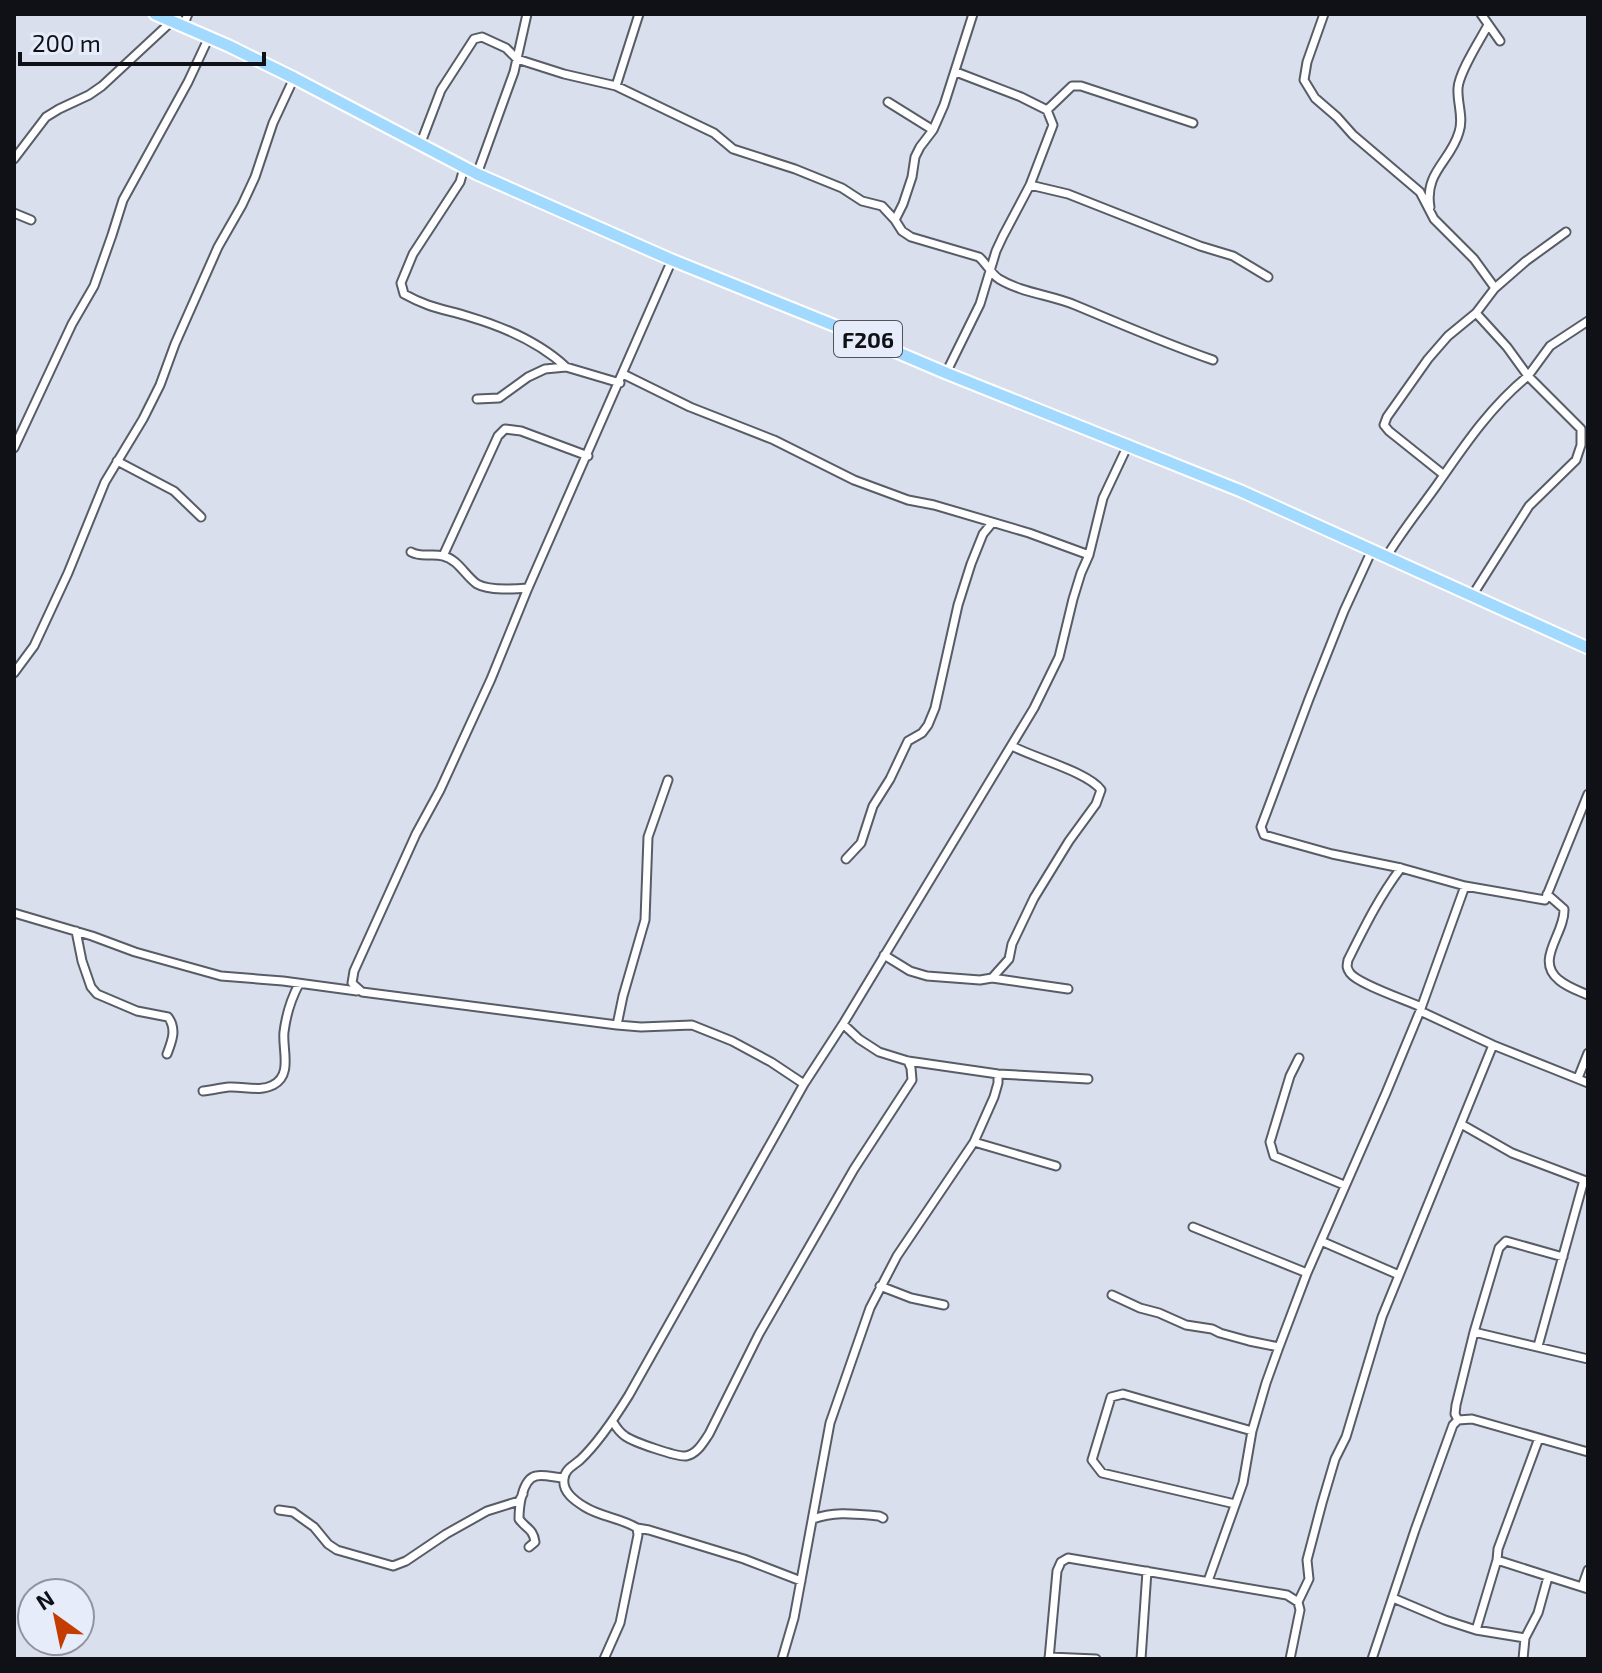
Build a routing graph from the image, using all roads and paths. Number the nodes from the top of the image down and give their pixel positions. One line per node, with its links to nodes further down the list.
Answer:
1 (155, 14): 7 (main road, F206)
2 (527, 14): 11 (street)
3 (639, 14): 14 (street)
4 (973, 14): 12 (street)
5 (1324, 14): 25 (street)
6 (1481, 14): 8 (street)
7 (181, 20): 9 (main road, F206); 20 (street)
8 (1488, 25): 10 (street); 25 (street)
9 (209, 37): 13 (main road, F206); 43 (street)
10 (1500, 41)
11 (517, 59): 14 (street); 19 (street); 22 (street)
12 (956, 72): 16 (street); 18 (street)
13 (294, 78): 19 (main road, F206); 45 (street)
14 (616, 86): 27 (street)
15 (888, 102): 18 (street)
16 (1047, 110): 17 (street); 23 (street)
17 (1193, 123)
18 (933, 130): 27 (street)
19 (420, 145): 21 (main road, F206)
20 (14, 159)
21 (464, 168): 22 (main road, F206); 36 (street)
22 (477, 174): 29 (main road, F206)
23 (1030, 185): 30 (street); 31 (street)
24 (14, 213): 26 (street)
25 (1434, 219): 32 (street)
26 (31, 220)
27 (895, 220): 30 (street)
28 (1566, 232): 32 (street)
29 (672, 260): 37 (main road, F206); 38 (street)
30 (991, 269): 35 (street); 37 (street)
31 (1268, 277)
32 (1495, 288): 33 (street)
33 (1476, 313): 39 (street); 46 (street)
34 (1588, 321): 39 (street)
35 (1213, 360)
36 (566, 367): 40 (street); 41 (street)
37 (946, 373): 42 (main road, F206)
38 (623, 374): 40 (street); 48 (street)
39 (1528, 376): 46 (street); 55 (street)
40 (620, 383): 44 (street)
41 (477, 399)
42 (1128, 445): 49 (main road, F206); 51 (street)
43 (14, 448)
44 (588, 456): 52 (street); 54 (street)
45 (117, 461): 47 (street); 57 (street)
46 (1444, 475): 53 (street)
47 (201, 517)
48 (992, 523): 51 (street); 61 (street)
49 (1372, 550): 53 (main road, F206); 62 (street)
50 (411, 552): 52 (street)
51 (1089, 555): 58 (street)
52 (443, 556): 54 (street)
53 (1387, 556): 55 (main road, F206)
54 (528, 588): 71 (street)
55 (1472, 596): 56 (main road, F206)
56 (1588, 648)
57 (14, 673)
58 (1012, 746): 67 (street); 68 (street)
59 (668, 780): 75 (street)
60 (1588, 794): 64 (street)
61 (846, 859)
62 (1401, 868): 63 (street); 73 (street)
63 (1465, 886): 64 (street); 73 (street)
64 (1547, 894): 72 (street)
65 (14, 913): 66 (street)
66 (76, 931): 69 (street); 78 (street)
67 (884, 955): 68 (street); 74 (street)
68 (992, 978): 70 (street)
69 (299, 984): 71 (street); 86 (street)
70 (1068, 989)
71 (359, 991): 75 (street)
72 (1588, 995)
73 (1420, 1009): 76 (street); 91 (street)
74 (843, 1024): 80 (street); 85 (street)
75 (617, 1025): 85 (street)
76 (1493, 1045): 82 (street); 87 (street)
77 (1588, 1053): 82 (street)
78 (167, 1054)
79 (1299, 1058): 91 (street)
80 (908, 1061): 81 (street); 105 (street)
81 (998, 1074): 83 (street); 88 (street)
82 (1578, 1078): 84 (street)
83 (1088, 1079)
84 (1588, 1083)
85 (804, 1084): 105 (street)
86 (203, 1091)
87 (1461, 1124): 90 (street); 96 (street)
88 (974, 1142): 89 (street); 97 (street)
89 (1056, 1166)
90 (1586, 1181): 94 (street)
91 (1344, 1185): 93 (street)
92 (1193, 1227): 95 (street)
93 (1321, 1241): 95 (street); 96 (street)
94 (1563, 1257): 100 (street); 101 (street)
95 (1307, 1273): 102 (street)
96 (1399, 1275): 125 (street)
97 (880, 1286): 99 (street); 114 (street)
98 (1112, 1295): 102 (street)
99 (944, 1305)
100 (1474, 1332): 101 (street); 104 (street)
101 (1538, 1346): 103 (street)
102 (1279, 1347): 106 (street)
103 (1588, 1359)
104 (1458, 1420): 107 (street); 124 (street)
105 (613, 1422): 109 (street)
106 (1252, 1431): 111 (street); 111 (street)
107 (1539, 1438): 108 (street); 117 (street)
108 (1588, 1452)
109 (564, 1478): 110 (street); 115 (street)
110 (523, 1494): 112 (street); 116 (street)
111 (1235, 1504): 122 (street)
112 (279, 1510)
113 (883, 1518): 114 (street)
114 (813, 1519): 121 (street)
115 (637, 1528): 121 (street); 129 (street)
116 (529, 1547)
117 (1497, 1560): 120 (street); 126 (street)
118 (1588, 1570): 123 (street)
119 (1147, 1571): 122 (street); 128 (street); 132 (street)
120 (1548, 1577): 123 (street); 127 (street)
121 (801, 1581): 130 (street)
122 (1208, 1581): 125 (street)
123 (1585, 1588)
124 (1393, 1598): 126 (street); 134 (street)
125 (1298, 1602): 133 (street)
126 (1476, 1630): 127 (street)
127 (1525, 1638): 135 (street)
128 (1049, 1658): 131 (street)
129 (604, 1659)
130 (782, 1659)
131 (1096, 1659)
132 (1141, 1659)
133 (1290, 1659)
134 (1372, 1659)
135 (1523, 1659)

